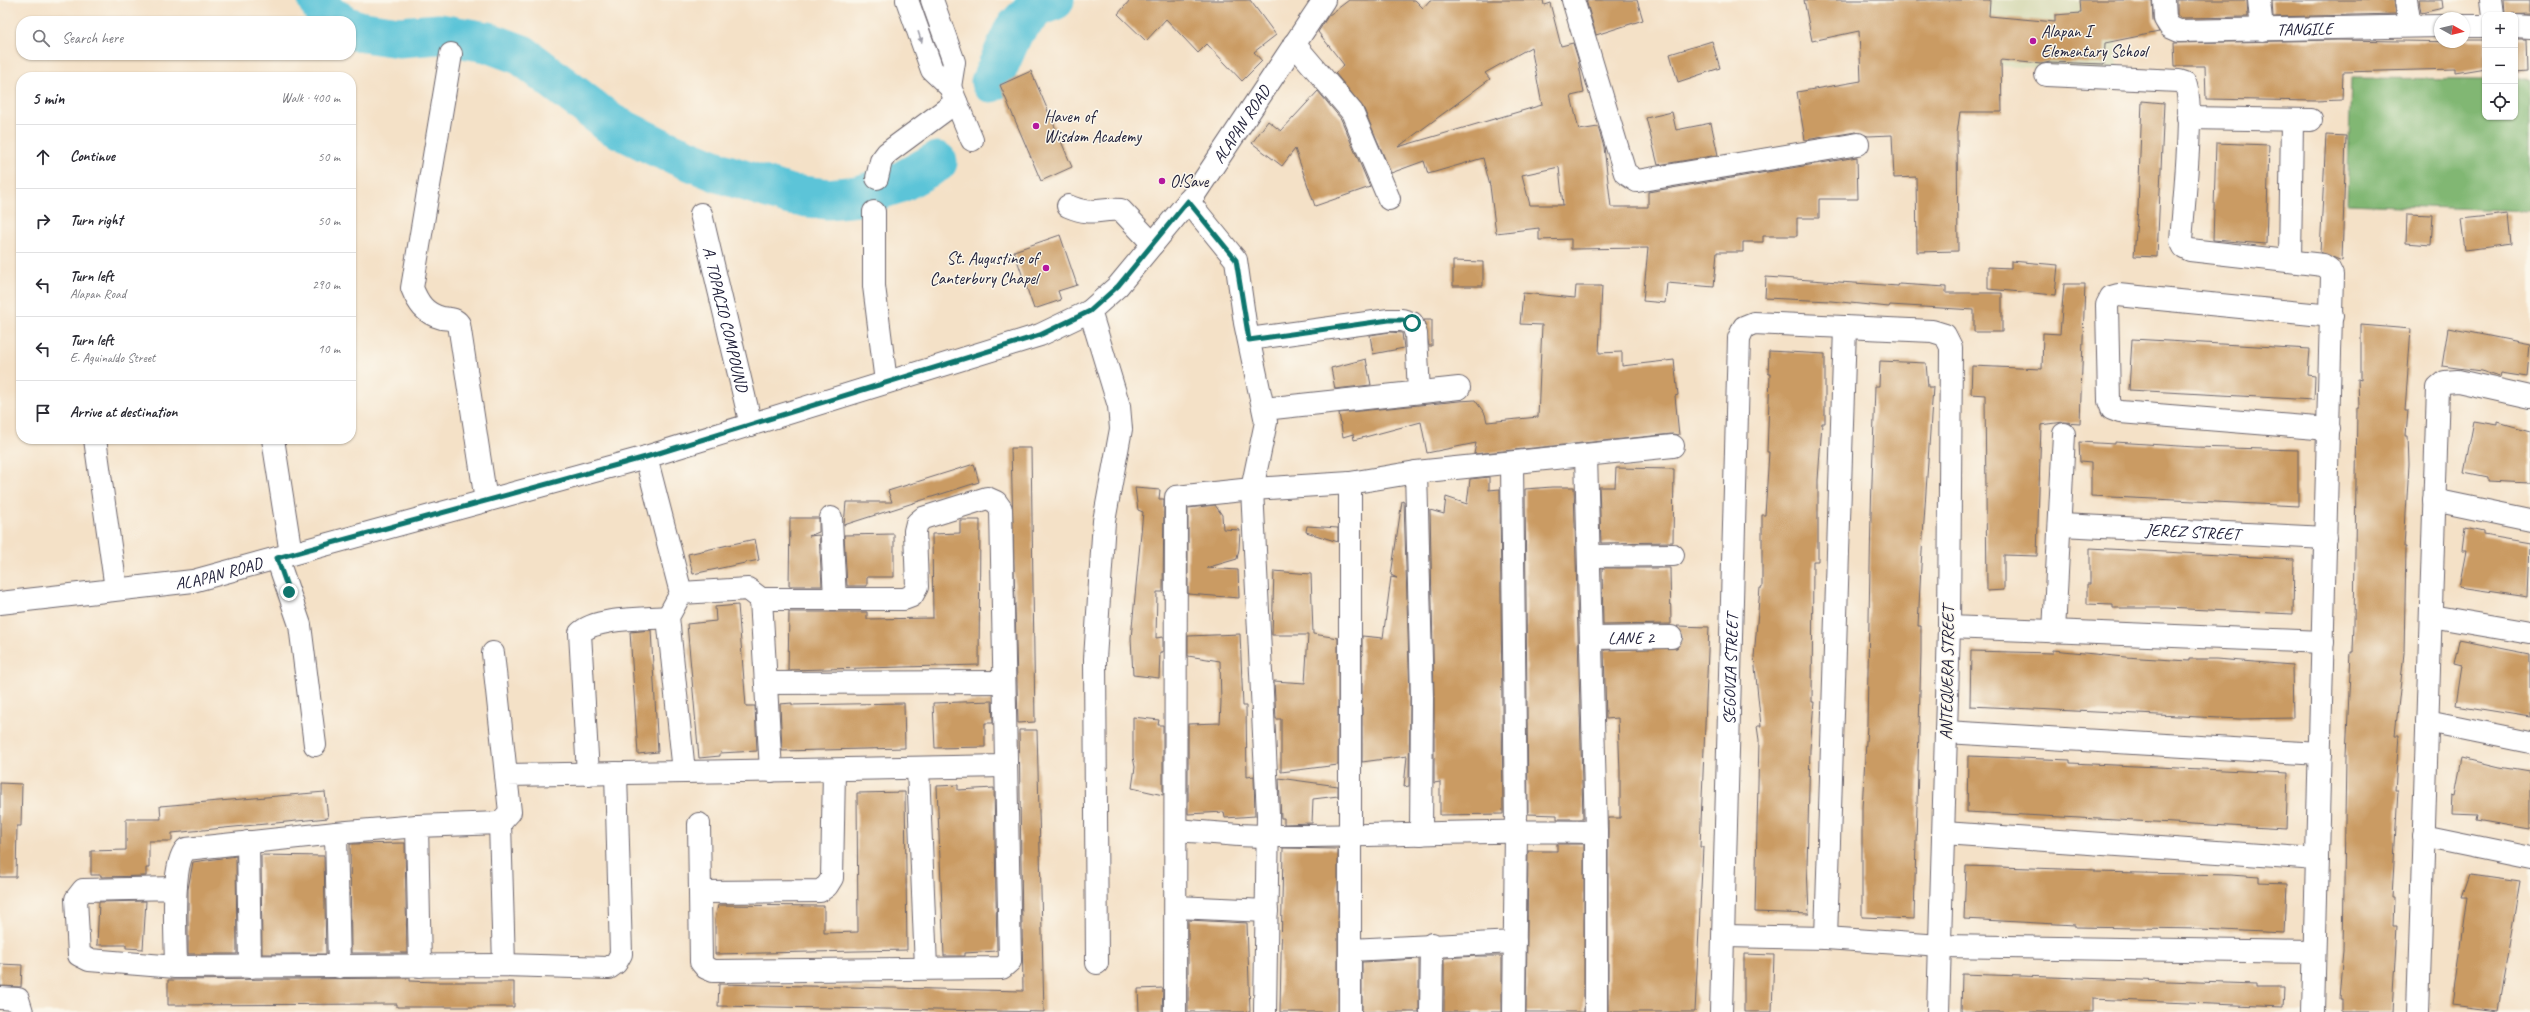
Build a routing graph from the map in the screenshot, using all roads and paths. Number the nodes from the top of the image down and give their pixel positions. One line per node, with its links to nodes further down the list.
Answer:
1 (907, 0): 20 (street, one-way to 20)
2 (932, 0): 20 (street)
3 (1324, 0): 17 (street, ALAPAN ROAD)
4 (1573, 0): 23 (street)
5 (2164, 0): 16 (street, TANGILE)
6 (2259, 0): 16 (street)
7 (2406, 0): 10 (street)
8 (2491, 0): 9 (street)
9 (2493, 12)
10 (2410, 26): 11 (street, TANGILE); 16 (street, TANGILE)
11 (2434, 26)
12 (2470, 26): 13 (street)
13 (2482, 26)
14 (2518, 26): 15 (street)
15 (2530, 27)
16 (2262, 30)
17 (1294, 44): 25 (street); 26 (street, ALAPAN ROAD)
18 (450, 54): 53 (street)
19 (2046, 75): 21 (street)
20 (953, 94): 22 (street); 24 (street)
21 (2188, 118): 31 (street); 31 (street)
22 (972, 140)
23 (1858, 144)
24 (877, 178)
25 (1388, 199)
26 (1188, 201): 30 (street, ALAPAN ROAD); 35 (street)
27 (1068, 206): 30 (street)
28 (874, 212): 36 (street)
29 (701, 214): 41 (street, A. TOPACIO COMPOUND)
30 (1153, 244): 32 (street, ALAPAN ROAD)
31 (2290, 261): 33 (street)
32 (1091, 315): 36 (street, ALAPAN ROAD); 117 (street)
33 (2332, 316): 42 (street); 42 (street)
34 (1845, 326): 69 (street, ANTEQUERA STREET); 110 (street, SEGOVIA STREET); 111 (street)
35 (1249, 340): 38 (street); 40 (street)
36 (886, 382): 41 (street, ALAPAN ROAD)
37 (1459, 388): 38 (street)
38 (1419, 392): 40 (street)
39 (2530, 398): 54 (street)
40 (1264, 409): 52 (street)
41 (751, 425): 48 (street, ALAPAN ROAD)
42 (2329, 429): 58 (street)
43 (2064, 434): 57 (street)
44 (95, 444): 62 (street)
45 (273, 444): 60 (street)
46 (1673, 446): 47 (street)
47 (1586, 455): 49 (street); 61 (street)
48 (646, 457): 53 (street, ALAPAN ROAD); 63 (street)
49 (1512, 463): 50 (street); 94 (street)
50 (1416, 472): 51 (street); 100 (street)
51 (1350, 483): 52 (street); 99 (street)
52 (1252, 489): 95 (street); 101 (street)
53 (486, 500): 60 (street, ALAPAN ROAD)
54 (2434, 500): 56 (street); 67 (street)
55 (832, 518): 65 (street)
56 (2530, 520)
57 (2061, 525): 58 (street, JEREZ STREET); 70 (street)
58 (2326, 538): 74 (street)
59 (1673, 555): 61 (street)
60 (284, 556): 62 (street, ALAPAN ROAD); 81 (street)
61 (1589, 556): 73 (street)
62 (116, 589): 66 (street, ALAPAN ROAD)
63 (681, 593): 64 (street); 68 (street)
64 (761, 599): 65 (street); 77 (street)
65 (835, 599): 76 (street)
66 (0, 603)
67 (2430, 616): 71 (street); 78 (street)
68 (668, 617): 87 (street); 89 (street)
69 (1949, 627): 70 (street); 79 (street, ANTEQUERA STREET)
70 (2054, 632): 74 (street)
71 (2530, 633)
72 (1671, 637): 73 (street, LANE 2)
73 (1591, 638): 96 (street)
74 (2323, 642): 82 (street)
75 (493, 653): 90 (street)
76 (1002, 682): 77 (street); 83 (street)
77 (766, 683): 86 (street)
78 (2427, 720): 80 (street); 102 (street)
79 (1946, 732): 82 (street); 98 (street, ANTEQUERA STREET)
80 (2530, 742)
81 (315, 745)
82 (2320, 754): 105 (street)
83 (1004, 766): 84 (street); 123 (street)
84 (918, 768): 85 (street); 123 (street)
85 (834, 770): 86 (street); 107 (street)
86 (771, 771): 87 (street)
87 (684, 772): 88 (street)
88 (616, 773): 89 (street); 118 (street)
89 (588, 774): 90 (street)
90 (506, 775): 91 (street)
91 (500, 823): 93 (street); 118 (street)
92 (699, 824): 107 (street)
93 (417, 826): 97 (street); 119 (street)
94 (1516, 829): 96 (street); 100 (street); 112 (street)
95 (1176, 830): 101 (street); 108 (street)
96 (1596, 832): 131 (street)
97 (336, 833): 103 (street); 122 (street)
98 (1944, 833): 105 (street); 114 (street, ANTEQUERA STREET)
99 (1351, 834): 100 (street); 101 (street); 115 (street)
100 (1421, 834)
101 (1268, 836): 109 (street)
102 (2423, 836): 104 (street); 135 (street)
103 (248, 842): 106 (street); 121 (street)
104 (2530, 858)
105 (2317, 859): 116 (street)
106 (176, 888): 120 (street); 120 (street)
107 (700, 892): 123 (street)
108 (1176, 907): 109 (street); 126 (street)
109 (1267, 911): 127 (street)
110 (1725, 936): 111 (street); 132 (street, SEGOVIA STREET)
111 (1826, 938): 114 (street)
112 (1515, 942): 113 (street); 130 (street)
113 (1432, 944): 115 (street); 129 (street)
114 (1941, 946): 116 (street); 133 (street, ANTEQUERA STREET)
115 (1350, 950): 128 (street)
116 (2314, 952): 134 (street)
117 (1096, 963)
118 (504, 965): 119 (street)
119 (420, 966): 122 (street)
120 (176, 967): 121 (street)
121 (250, 967): 122 (street)
122 (339, 967)
123 (926, 968)
124 (0, 998): 125 (street)
125 (22, 1012)
126 (1175, 1012)
127 (1265, 1012)
128 (1350, 1012)
129 (1431, 1012)
130 (1514, 1012)
131 (1596, 1012)
132 (1721, 1012)
133 (1938, 1012)
134 (2313, 1012)
135 (2418, 1012)

